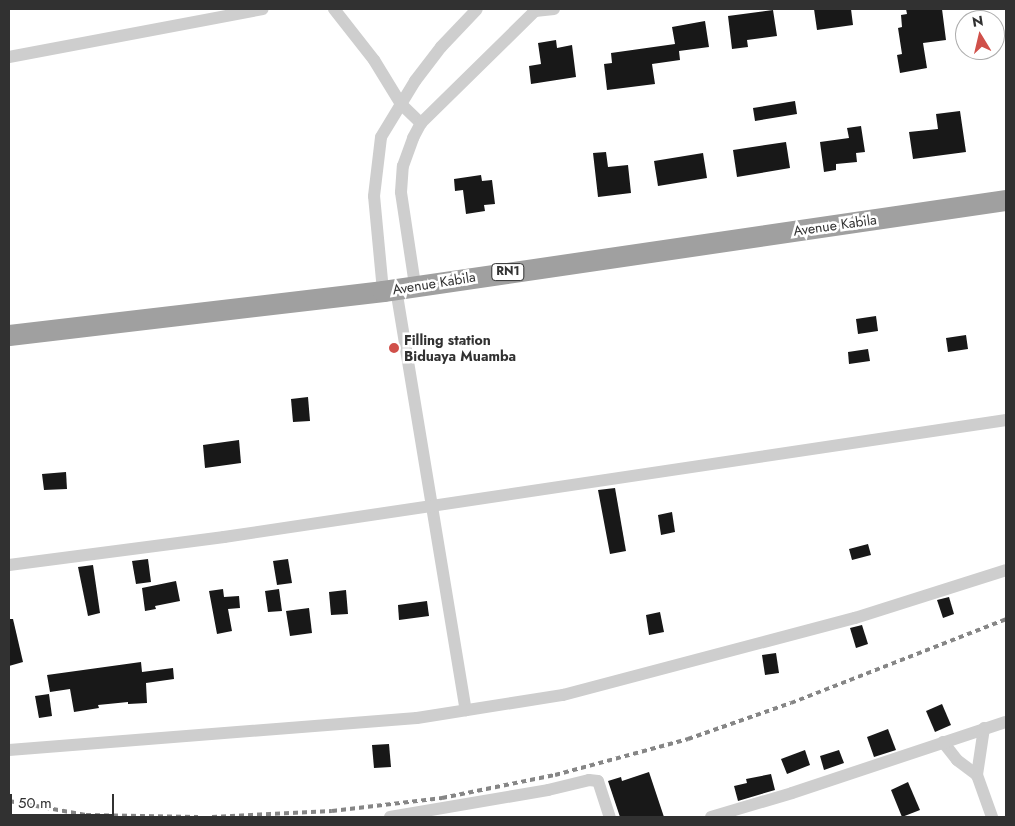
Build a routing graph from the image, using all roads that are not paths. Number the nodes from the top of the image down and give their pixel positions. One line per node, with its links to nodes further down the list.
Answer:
1 (262, 9): 6 (street)
2 (478, 9): 7 (street)
3 (554, 9): 5 (street)
4 (332, 10): 7 (street)
5 (536, 10): 8 (street)
6 (9, 58)
7 (400, 104): 8 (street); 10 (street)
8 (421, 123): 10 (street)
9 (1006, 200): 10 (highway, Avenue Kabila / RN1)
10 (398, 288): 11 (highway, Avenue Kabila / RN1); 13 (street)
11 (9, 335)
12 (1006, 420): 13 (street)
13 (433, 506): 14 (street); 16 (street)
14 (9, 565)
15 (1006, 570): 16 (street)
16 (466, 710): 20 (street)
17 (1006, 722): 18 (street)
18 (984, 728): 19 (street); 21 (street)
19 (943, 742): 21 (street); 22 (street)
20 (9, 750)
21 (977, 775): 26 (street)
22 (728, 815): 25 (street)
23 (390, 817): 24 (street)
24 (610, 817)
25 (711, 817)
26 (992, 817)

